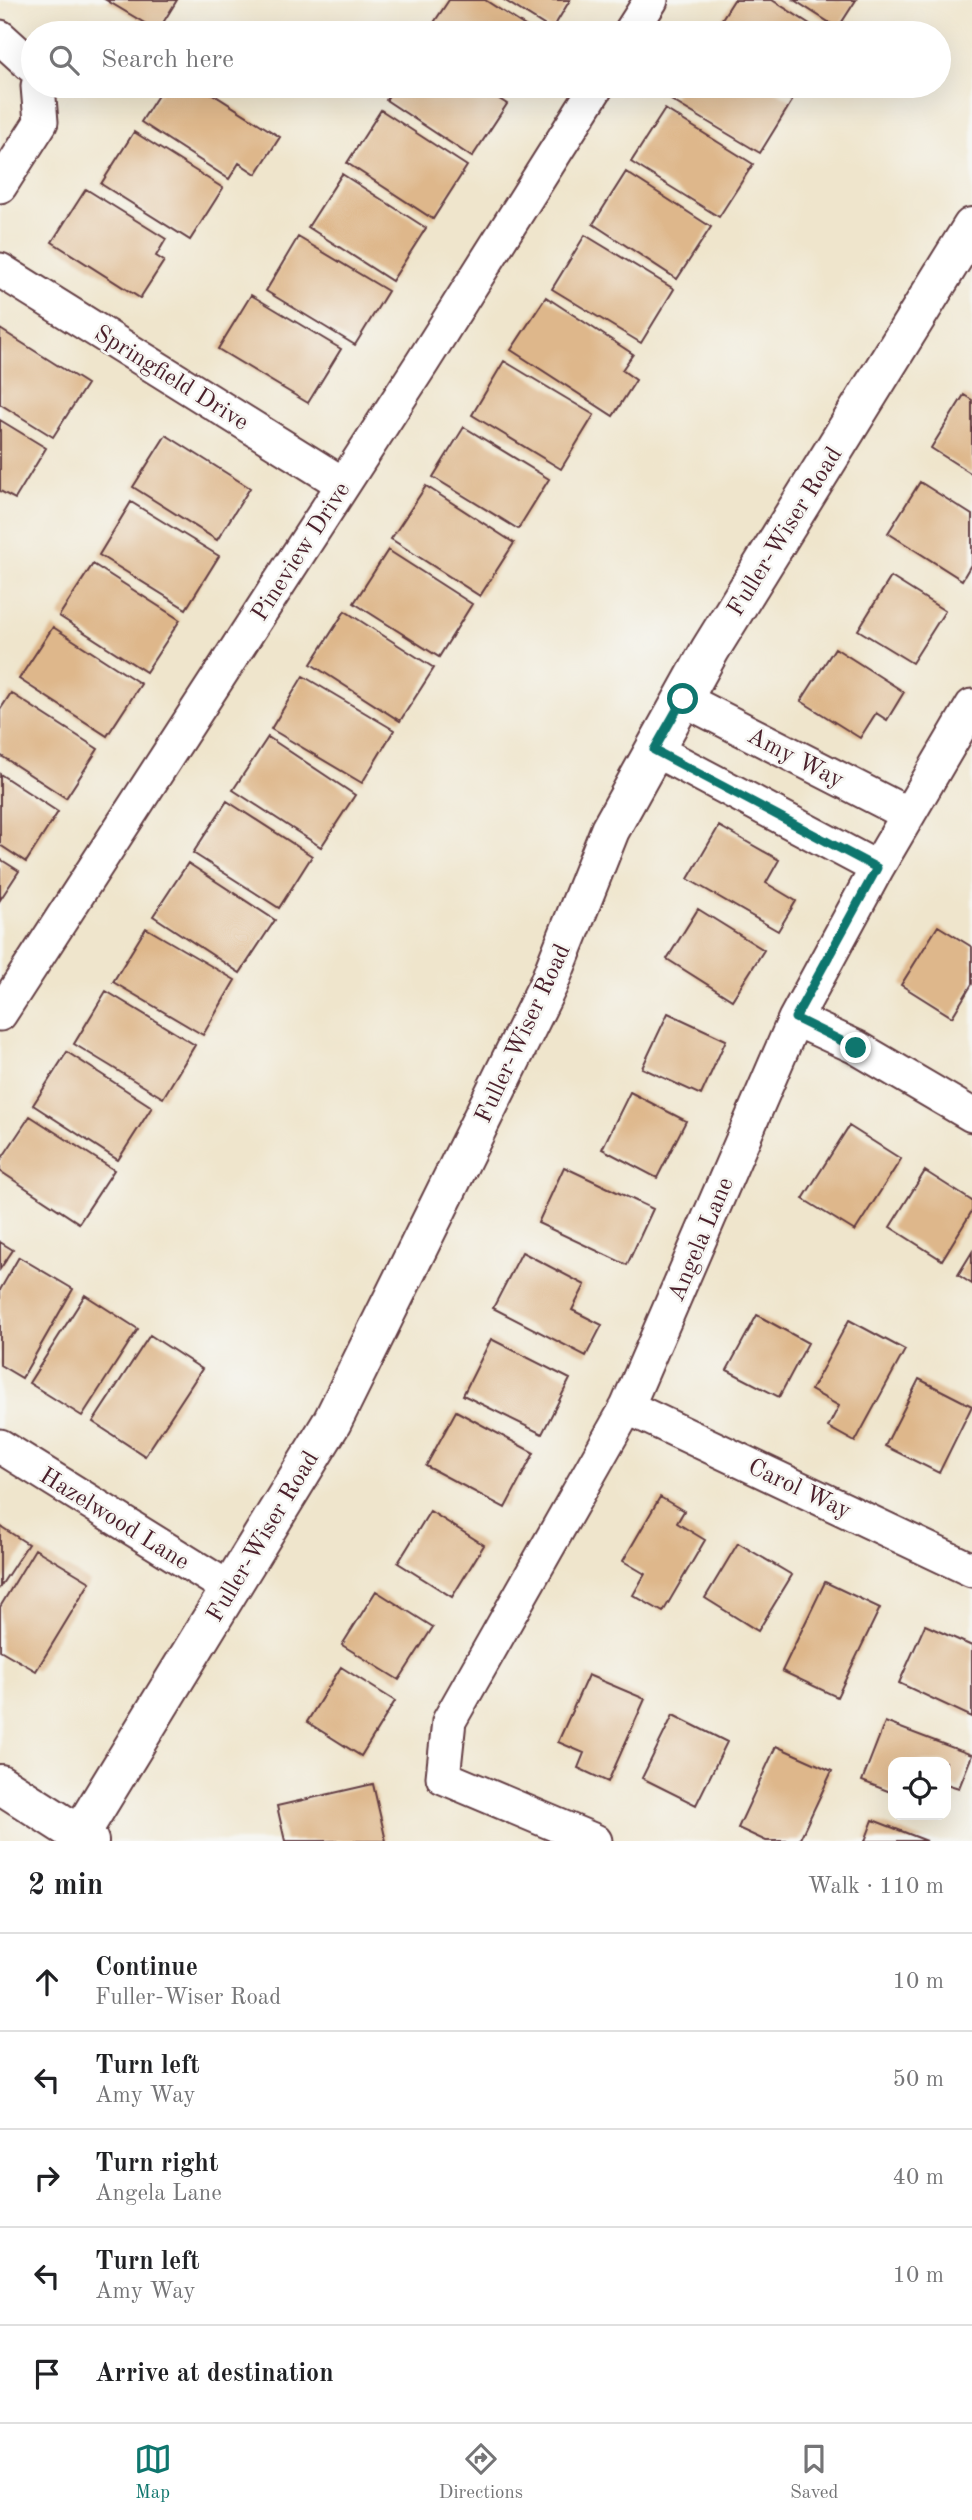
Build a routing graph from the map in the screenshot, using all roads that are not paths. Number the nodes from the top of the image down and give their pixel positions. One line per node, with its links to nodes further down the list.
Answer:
1 (651, 0): 2 (street)
2 (638, 21)
3 (0, 37): 4 (street)
4 (21, 56)
5 (39, 98): 7 (street)
6 (589, 98): 10 (street, Pineview Drive)
7 (0, 186)
8 (972, 227): 11 (street, Fuller-Wiser Road)
9 (0, 271): 10 (street, Springfield Drive)
10 (343, 484): 16 (street, Pineview Drive)
11 (683, 699): 13 (street, Fuller-Wiser Road); 14 (street, Amy Way)
12 (972, 706): 14 (street, Angela Lane)
13 (654, 750): 15 (street); 22 (street, Fuller-Wiser Road)
14 (908, 814): 15 (street, Angela Lane)
15 (877, 868): 17 (street, Angela Lane)
16 (0, 1014)
17 (795, 1018): 18 (street); 19 (street, Angela Lane)
18 (972, 1115)
19 (627, 1407): 21 (street, Carol Way); 25 (street, Angela Lane)
20 (0, 1447): 22 (street, Hazelwood Lane)
21 (972, 1570)
22 (230, 1589): 24 (street, Fuller-Wiser Road)
23 (0, 1784): 24 (street)
24 (82, 1839)
25 (595, 1841)

